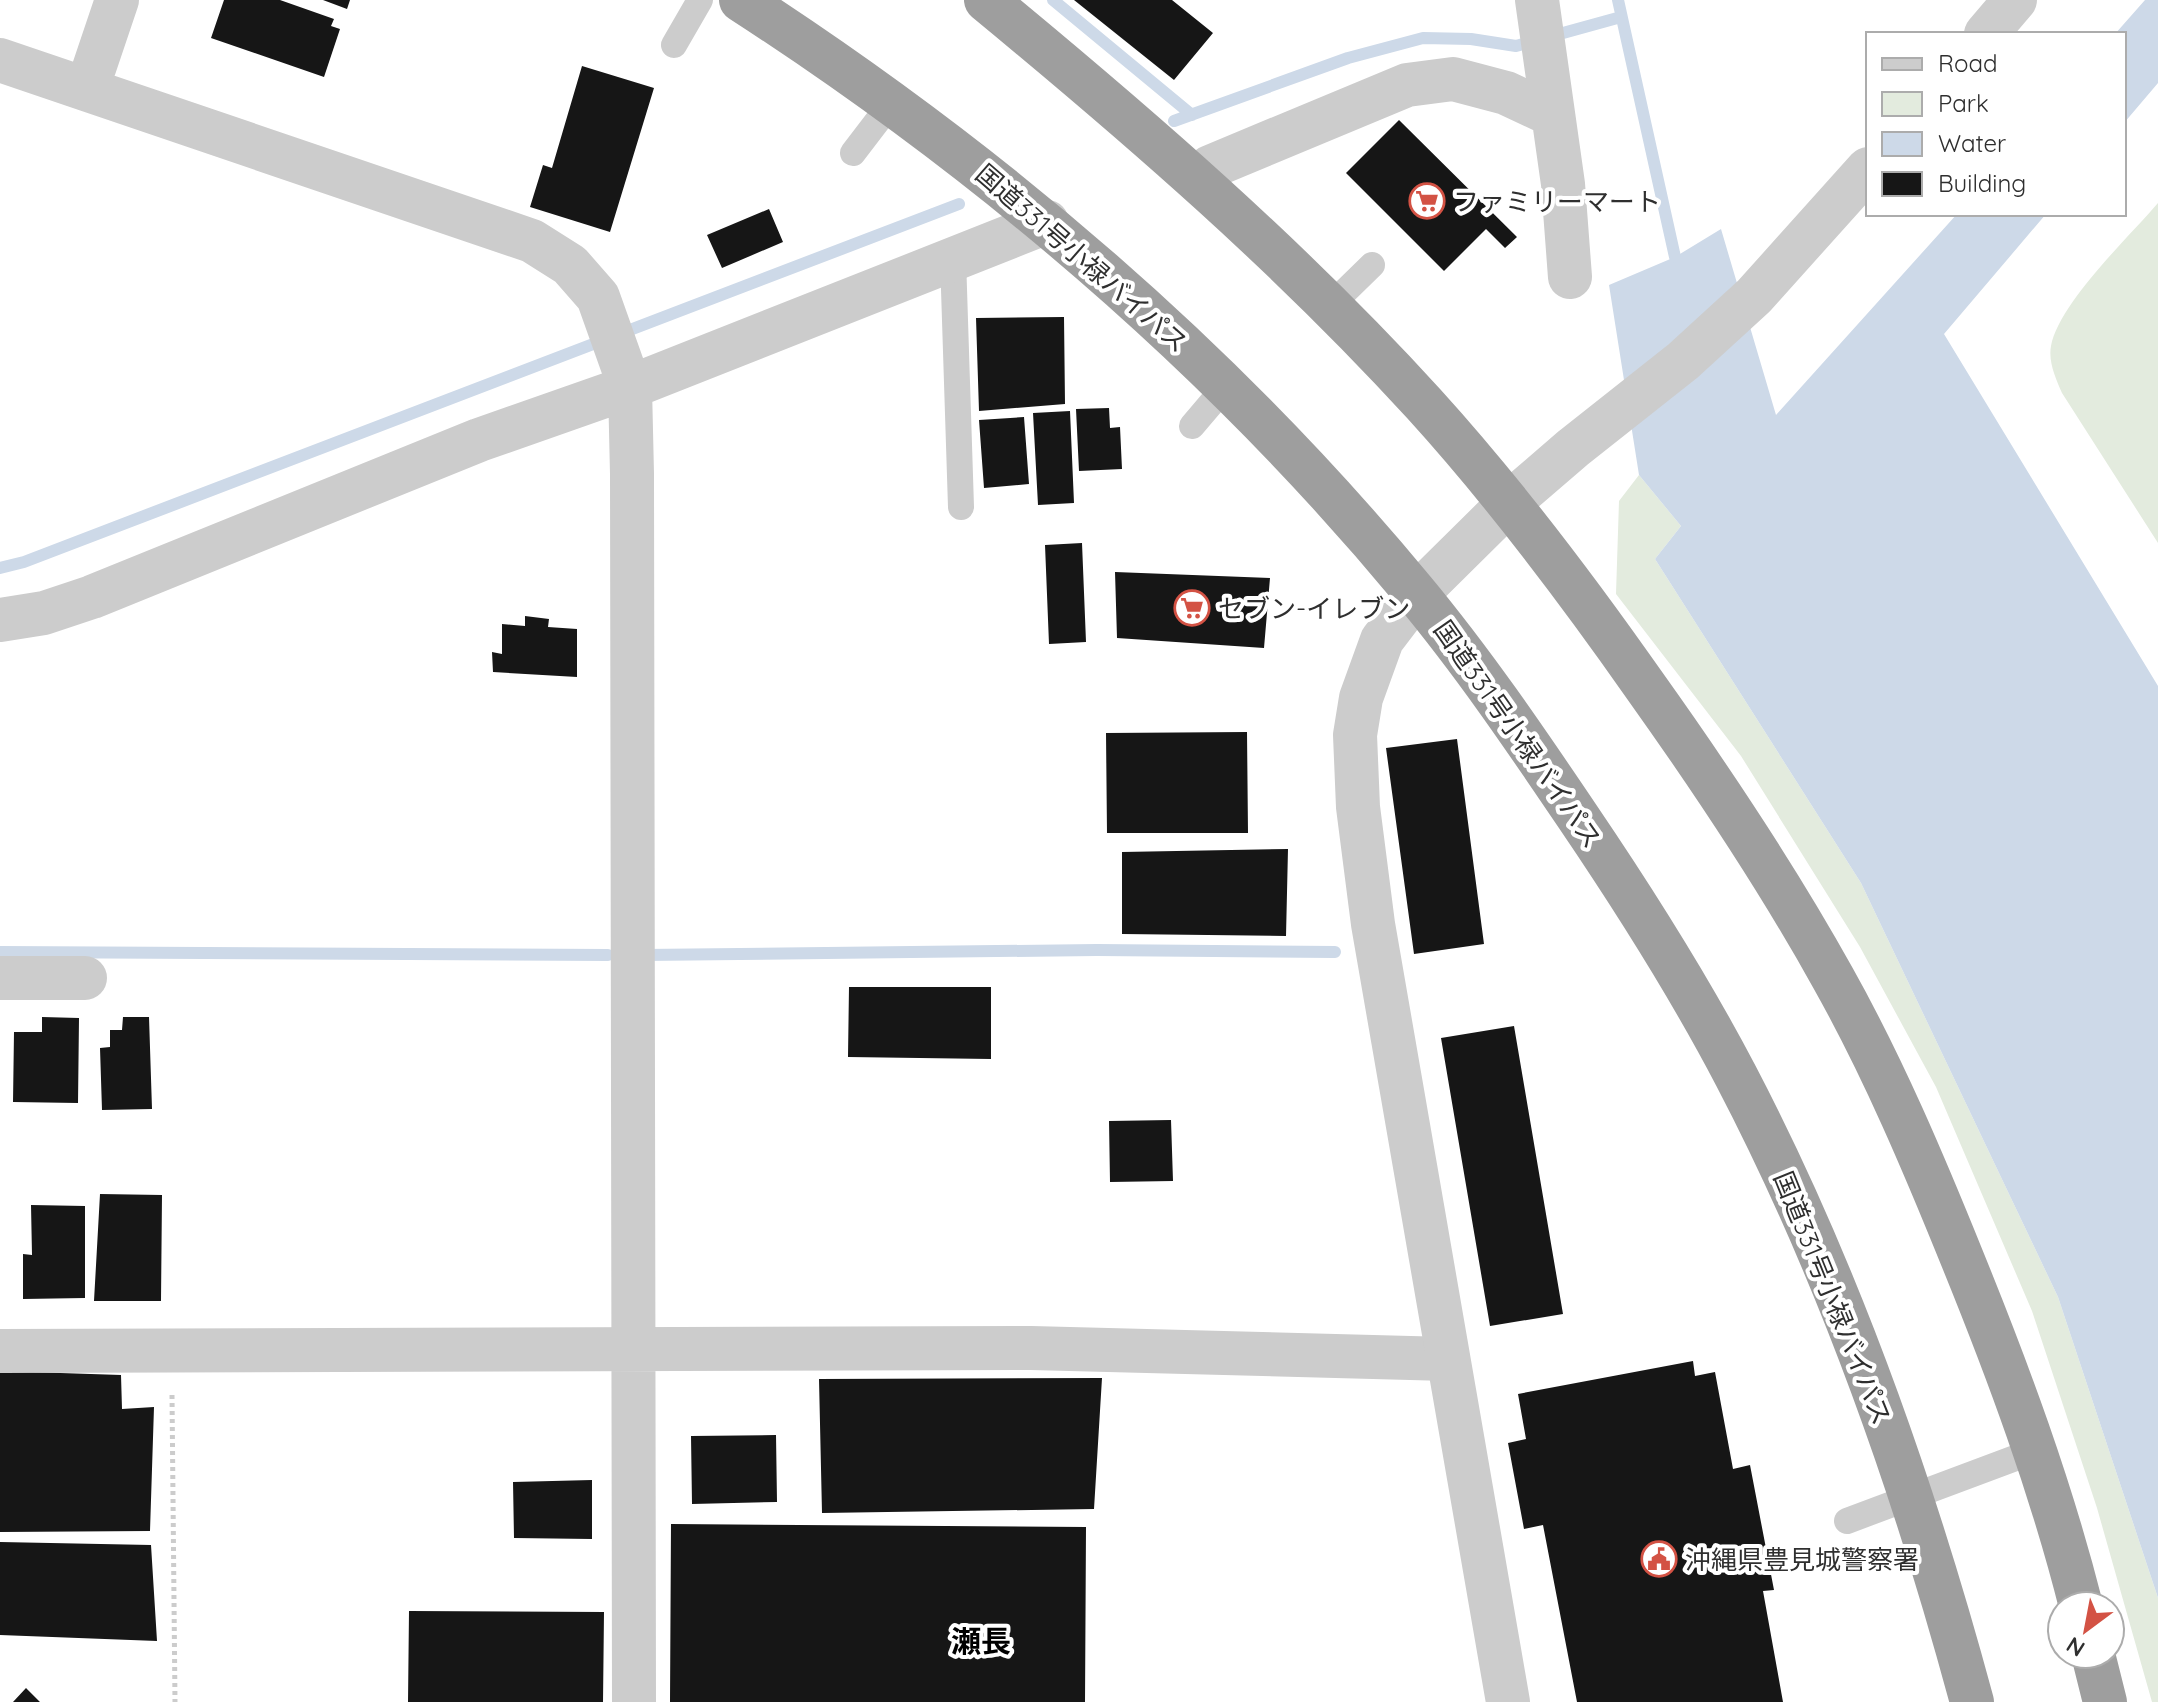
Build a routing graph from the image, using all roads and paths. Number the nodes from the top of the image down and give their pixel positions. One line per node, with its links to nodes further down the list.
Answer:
1 (117, 0): 10 (street)
2 (700, 0): 8 (lane)
3 (741, 0): 12 (highway, 国道331号小禄バイパス)
4 (986, 0): 15 (highway)
5 (2015, 0): 7 (street)
6 (1538, 6): 11 (street)
7 (1988, 32)
8 (674, 45)
9 (0, 60): 10 (street)
10 (87, 89): 21 (street)
11 (1551, 100): 15 (street); 19 (street)
12 (892, 102): 13 (lane); 16 (highway, 国道331号小禄バイパス)
13 (853, 153)
14 (1866, 171): 24 (street)
15 (1196, 178): 20 (highway)
16 (1047, 222): 17 (street); 22 (highway, 国道331号小禄バイパス)
17 (953, 258): 21 (street); 25 (lane)
18 (1372, 265): 20 (lane)
19 (1570, 277)
20 (1330, 306): 24 (highway)
21 (628, 378): 27 (street); 30 (street)
22 (1226, 386): 23 (lane); 26 (highway, 国道331号小禄バイパス)
23 (1192, 426)
24 (1508, 504): 26 (street); 34 (highway)
25 (961, 507)
26 (1417, 594): 33 (street); 35 (highway, 国道331号小禄バイパス)
27 (0, 620)
28 (0, 978): 29 (street)
29 (85, 978)
30 (634, 1350): 32 (street); 33 (street); 40 (street)
31 (0, 1351): 32 (street)
32 (171, 1351): 39 (path)
33 (1448, 1359): 41 (street)
34 (2034, 1451): 35 (lane); 37 (highway)
35 (1912, 1494): 36 (lane); 42 (highway, 国道331号小禄バイパス)
36 (1847, 1521)
37 (2076, 1590)
38 (2097, 1670): 43 (highway)
39 (175, 1702)
40 (634, 1702)
41 (1508, 1702)
42 (1972, 1702)
43 (2105, 1702)

